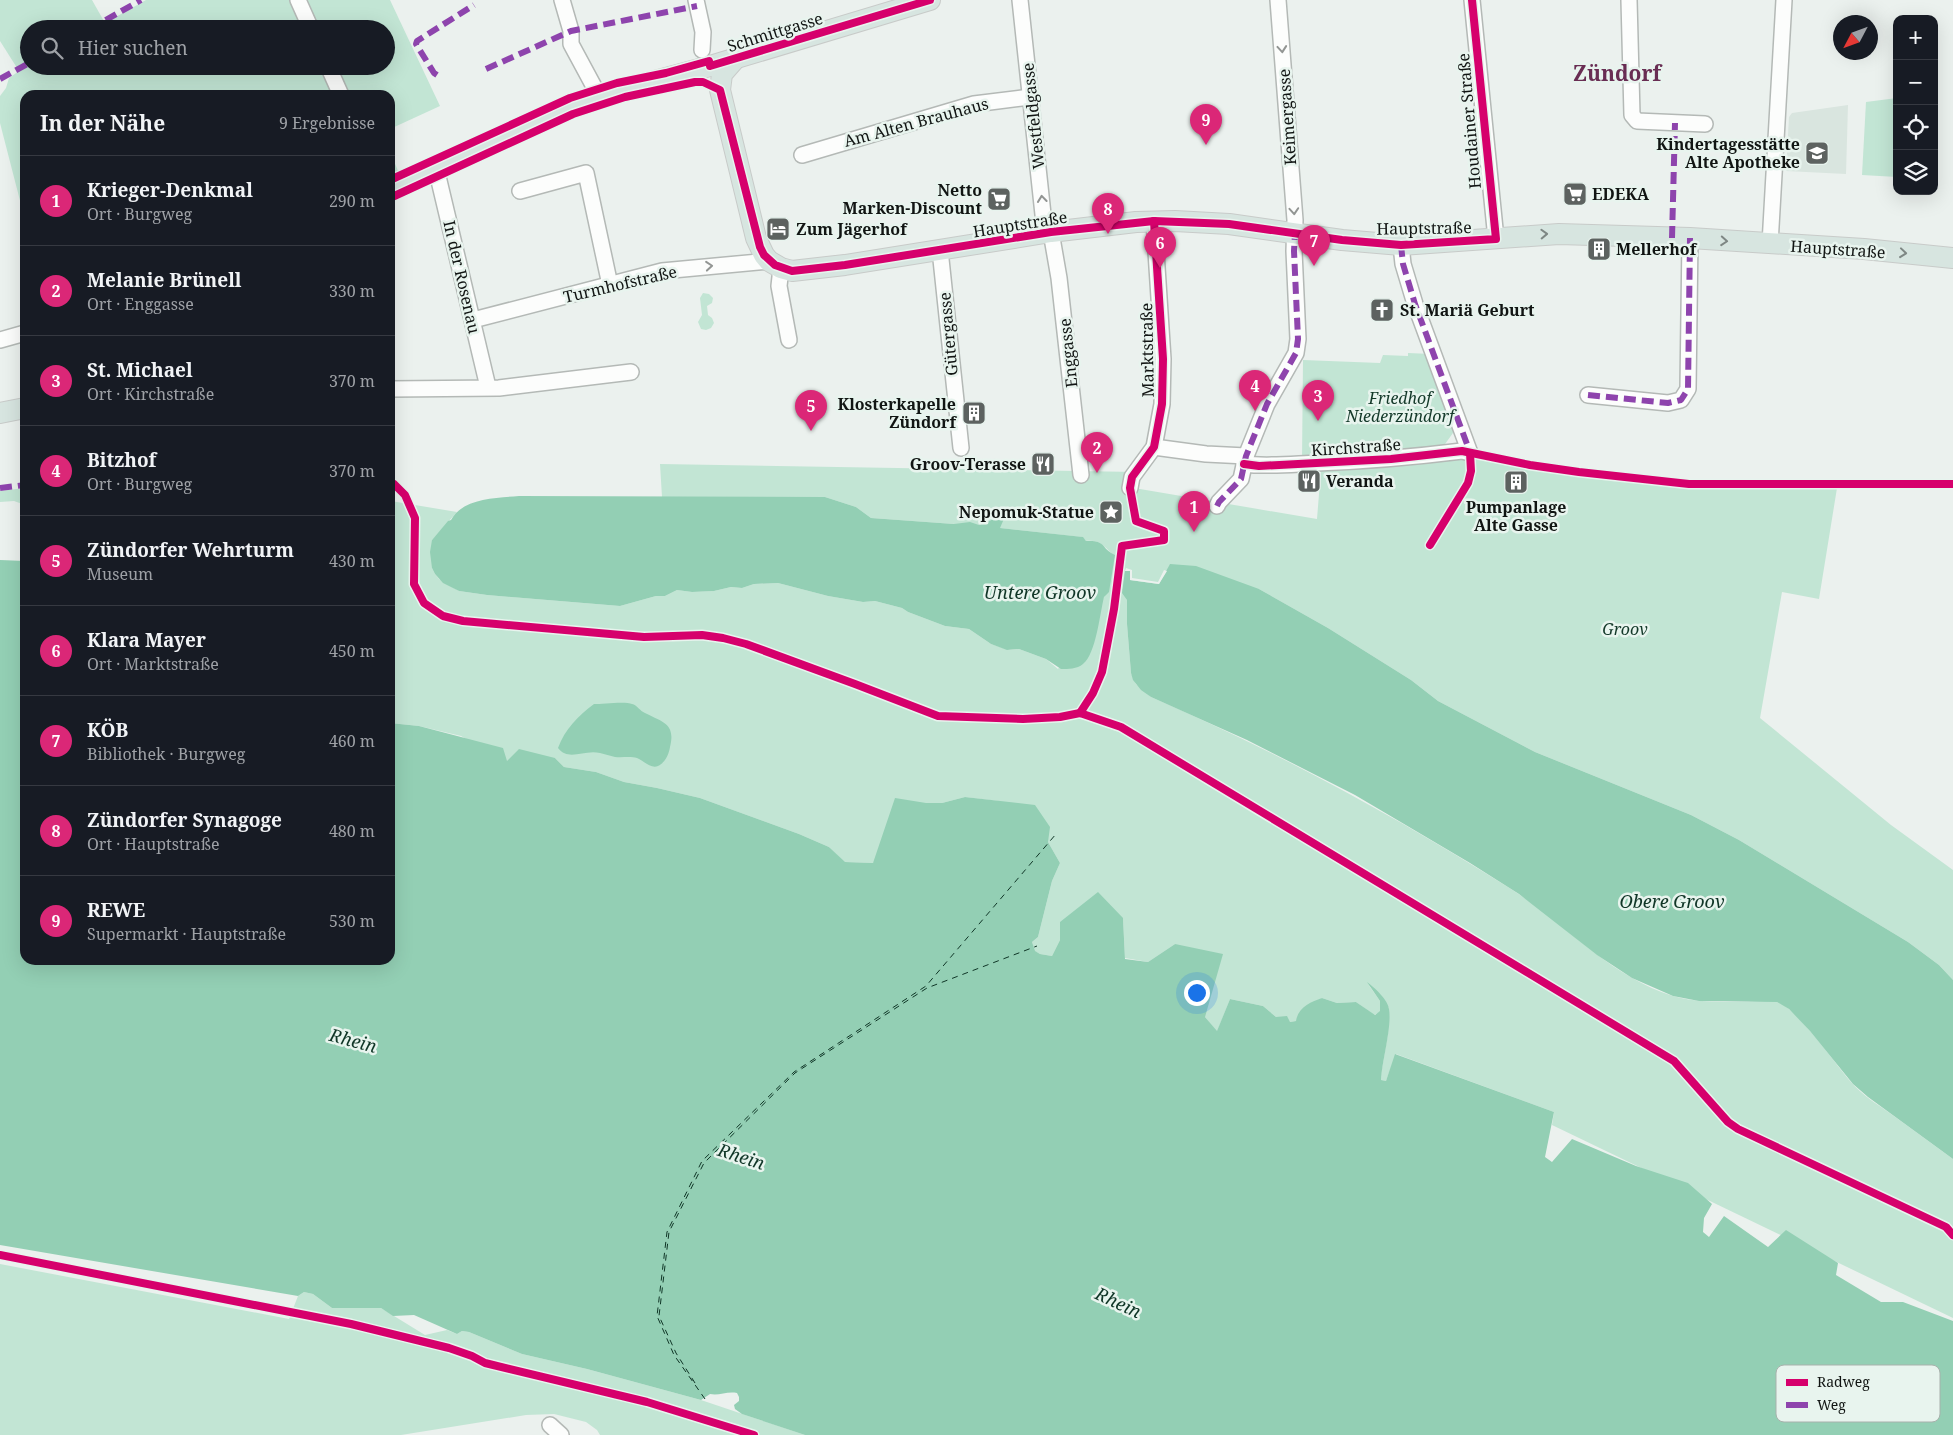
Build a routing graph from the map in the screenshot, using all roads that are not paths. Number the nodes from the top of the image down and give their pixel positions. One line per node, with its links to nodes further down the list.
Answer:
1 (298, 0): 10 (street)
2 (562, 0): 17 (street)
3 (696, 0): 11 (street)
4 (930, 0): 12 (main road, Schmittgasse)
5 (1020, 0): 18 (street, Westfeldgasse)
6 (1278, 0): 26 (street, Keimergasse, one-way to 26)
7 (1472, 0): 28 (street, Houdainer Straße)
8 (1629, 0): 19 (street)
9 (1784, 0): 29 (street)
10 (307, 20)
11 (702, 50)
12 (736, 58): 13 (main road, Schmittgasse); 16 (main road)
13 (686, 73): 16 (main road); 17 (main road)
14 (332, 75): 15 (street)
15 (339, 90)
16 (720, 90): 33 (main road)
17 (599, 96): 21 (main road)
18 (1030, 97): 20 (street, Am Alten Brauhaus); 25 (street, Westfeldgasse, one-way to 18)
19 (1705, 124)
20 (802, 155)
21 (436, 168): 22 (main road); 35 (street, In der Rosenau)
22 (395, 187)
23 (520, 191): 34 (street)
24 (1154, 221): 25 (main road, Hauptstraße); 26 (main road, Hauptstraße); 45 (street, Marktstraße)
25 (1048, 232): 31 (main road, Hauptstraße); 48 (street, Enggasse)
26 (1294, 234): 30 (main road, Hauptstraße); 47 (street, Keimergasse)
27 (1690, 238): 28 (main road, Hauptstraße, one-way to 27); 29 (main road, Hauptstraße, one-way to 29); 42 (street)
28 (1496, 239): 30 (main road, Hauptstraße)
29 (1770, 244): 32 (main road, Hauptstraße, one-way to 32)
30 (1401, 245): 47 (street, Kirchstraße)
31 (940, 250): 33 (main road, Hauptstraße); 46 (street, Gütergasse)
32 (1953, 258)
33 (775, 265): 34 (street, Turmhofstraße, one-way to 33); 38 (street)
34 (610, 285): 35 (street, Turmhofstraße)
35 (473, 320): 40 (street, In der Rosenau)
36 (20, 334): 37 (street)
37 (0, 340)
38 (789, 340)
39 (631, 372): 40 (street)
40 (488, 388): 41 (street)
41 (395, 389)
42 (1588, 395)
43 (20, 409): 44 (main road)
44 (0, 413)
45 (1154, 447): 47 (street, Kirchstraße); 49 (street, Marktstraße)
46 (960, 448)
47 (1245, 460): 50 (street, Keimergasse)
48 (1081, 475)
49 (1130, 488)
50 (1217, 506)

